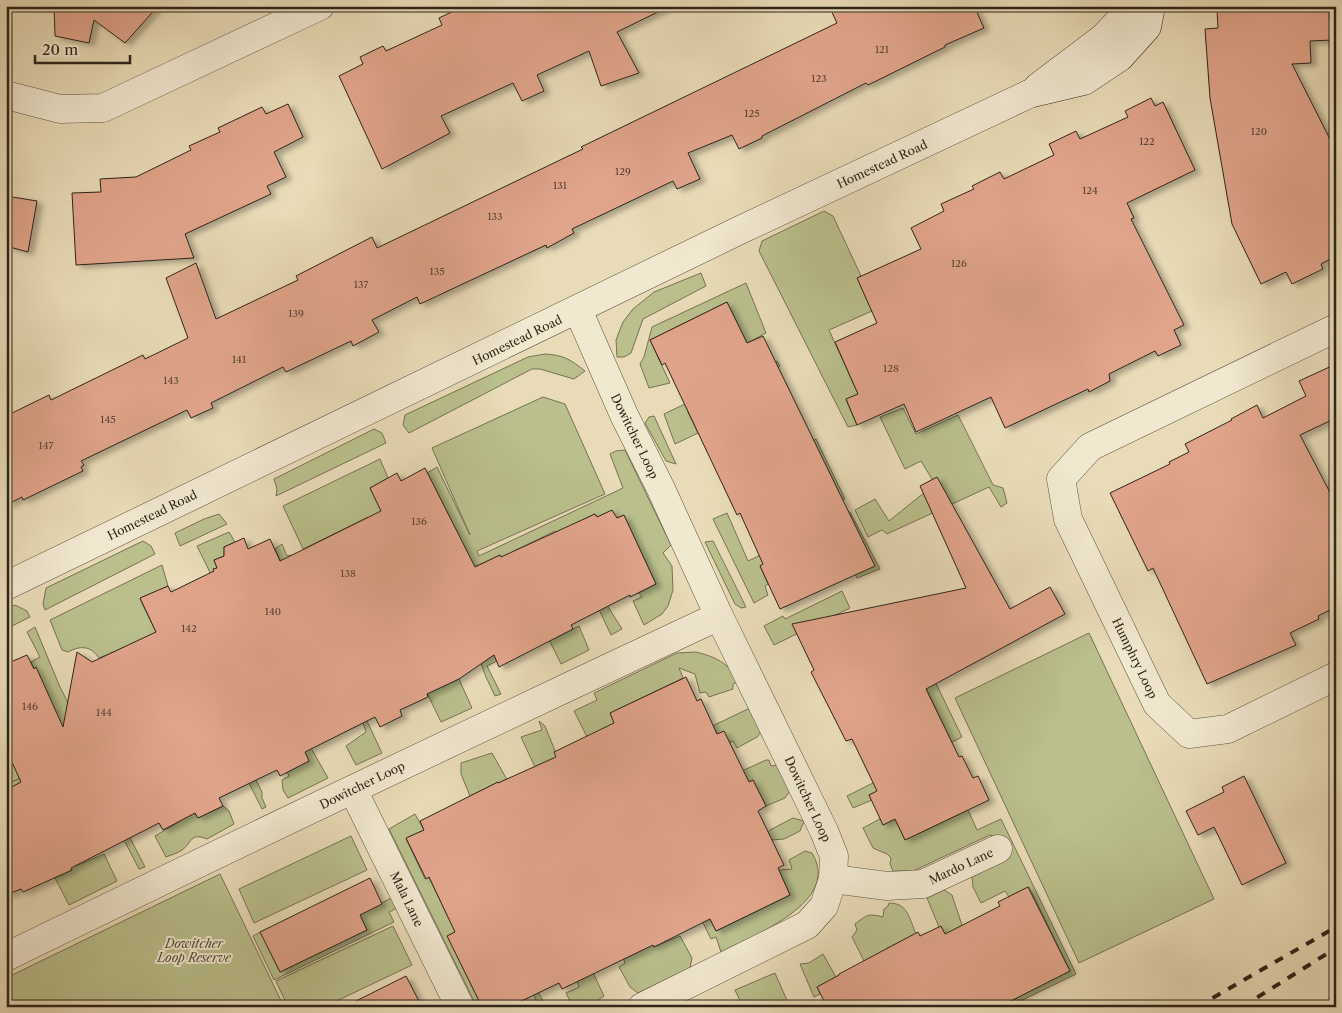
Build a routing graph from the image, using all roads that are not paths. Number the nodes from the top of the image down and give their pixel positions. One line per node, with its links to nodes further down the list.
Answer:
1 (320, 6): 5 (street)
2 (1129, 6): 4 (street, Homestead Road)
3 (1151, 6): 4 (street, Homestead Road)
4 (1029, 94): 6 (street, Homestead Road)
5 (6, 95)
6 (578, 310): 8 (street, Homestead Road); 9 (street, Dowitcher Loop)
7 (1336, 328): 10 (street, Humphry Loop)
8 (6, 586)
9 (719, 616): 11 (street, Dowitcher Loop); 13 (street, Dowitcher Loop)
10 (1336, 676)
11 (353, 790): 14 (street, Dowitcher Loop); 15 (street, Mala Lane)
12 (998, 849): 13 (street, Mardo Lane)
13 (833, 879): 16 (street, Dowitcher Loop)
14 (6, 957)
15 (460, 1007)
16 (642, 1007)

